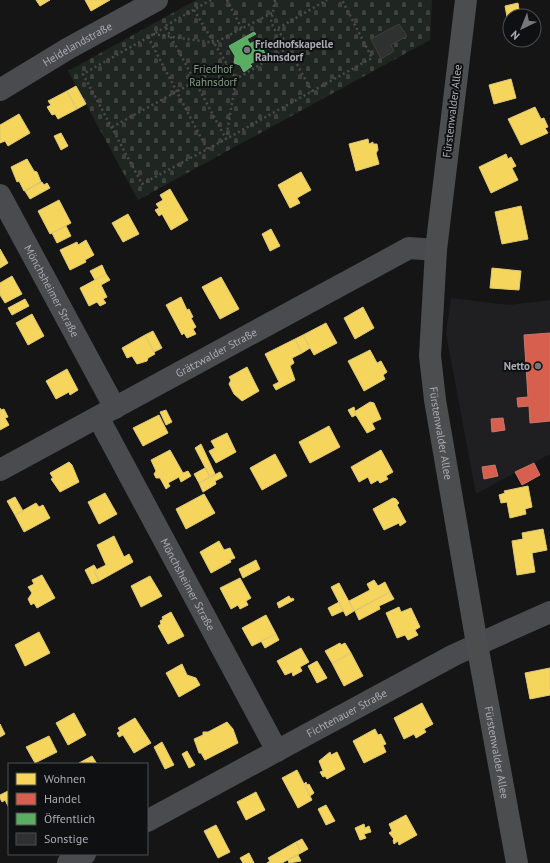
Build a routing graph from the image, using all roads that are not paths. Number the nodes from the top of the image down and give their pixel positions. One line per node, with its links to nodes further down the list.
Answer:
1 (157, 0): 3 (street, Heidelandstraße)
2 (466, 0): 5 (main road, Fürstenwalder Allee)
3 (0, 90)
4 (0, 195): 6 (street, Mönchsheimer Straße)
5 (436, 250): 6 (street, Grätzwalder Straße); 9 (main road, Fürstenwalder Allee)
6 (106, 413): 7 (street, Grätzwalder Straße); 10 (street, Mönchsheimer Straße)
7 (0, 470)
8 (550, 612): 9 (street, Fichtenauer Straße)
9 (476, 644): 10 (street, Fichtenauer Straße); 14 (main road, Fürstenwalder Allee)
10 (277, 751): 11 (street, Fichtenauer Straße)
11 (148, 820)
12 (83, 855): 13 (street)
13 (68, 863)
14 (517, 863)

